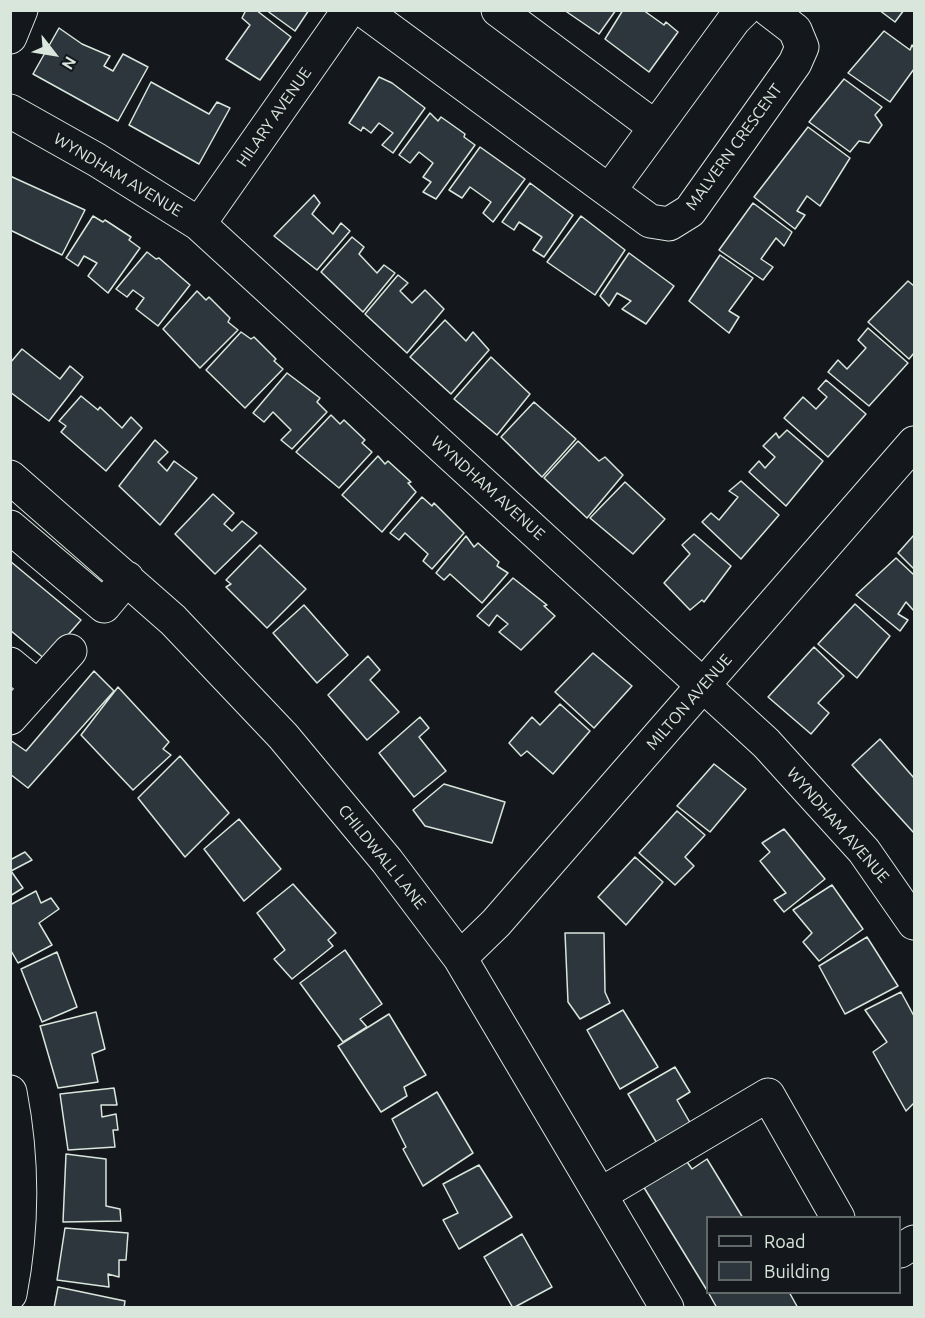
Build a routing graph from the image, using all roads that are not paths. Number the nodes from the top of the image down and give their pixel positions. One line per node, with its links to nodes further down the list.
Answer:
1 (21, 10): 7 (street)
2 (348, 10): 11 (street, HILARY AVENUE)
3 (363, 10): 10 (street, MALVERN CRESCENT)
4 (498, 10): 9 (street)
5 (744, 10): 9 (street)
6 (769, 10): 10 (street, MALVERN CRESCENT)
7 (10, 37)
8 (10, 111): 11 (street, WYNDHAM AVENUE)
9 (655, 127): 10 (street)
10 (609, 191)
11 (199, 224): 18 (street, WYNDHAM AVENUE)
12 (915, 443): 18 (street, MILTON AVENUE)
13 (10, 477): 15 (street, CHILDWALL LANE)
14 (10, 527): 15 (street)
15 (127, 578): 22 (street, CHILDWALL LANE)
16 (70, 651): 19 (street)
17 (10, 664): 19 (street)
18 (703, 686): 21 (street, WYNDHAM AVENUE); 22 (street, MILTON AVENUE)
19 (38, 687): 20 (street)
20 (10, 718)
21 (912, 914)
22 (460, 957): 24 (street, CHILDWALL LANE)
23 (10, 1092): 28 (street)
24 (600, 1194): 25 (street); 29 (street, CHILDWALL LANE)
25 (837, 1216)
26 (915, 1242): 27 (street)
27 (901, 1250)
28 (10, 1294)
29 (667, 1308)

